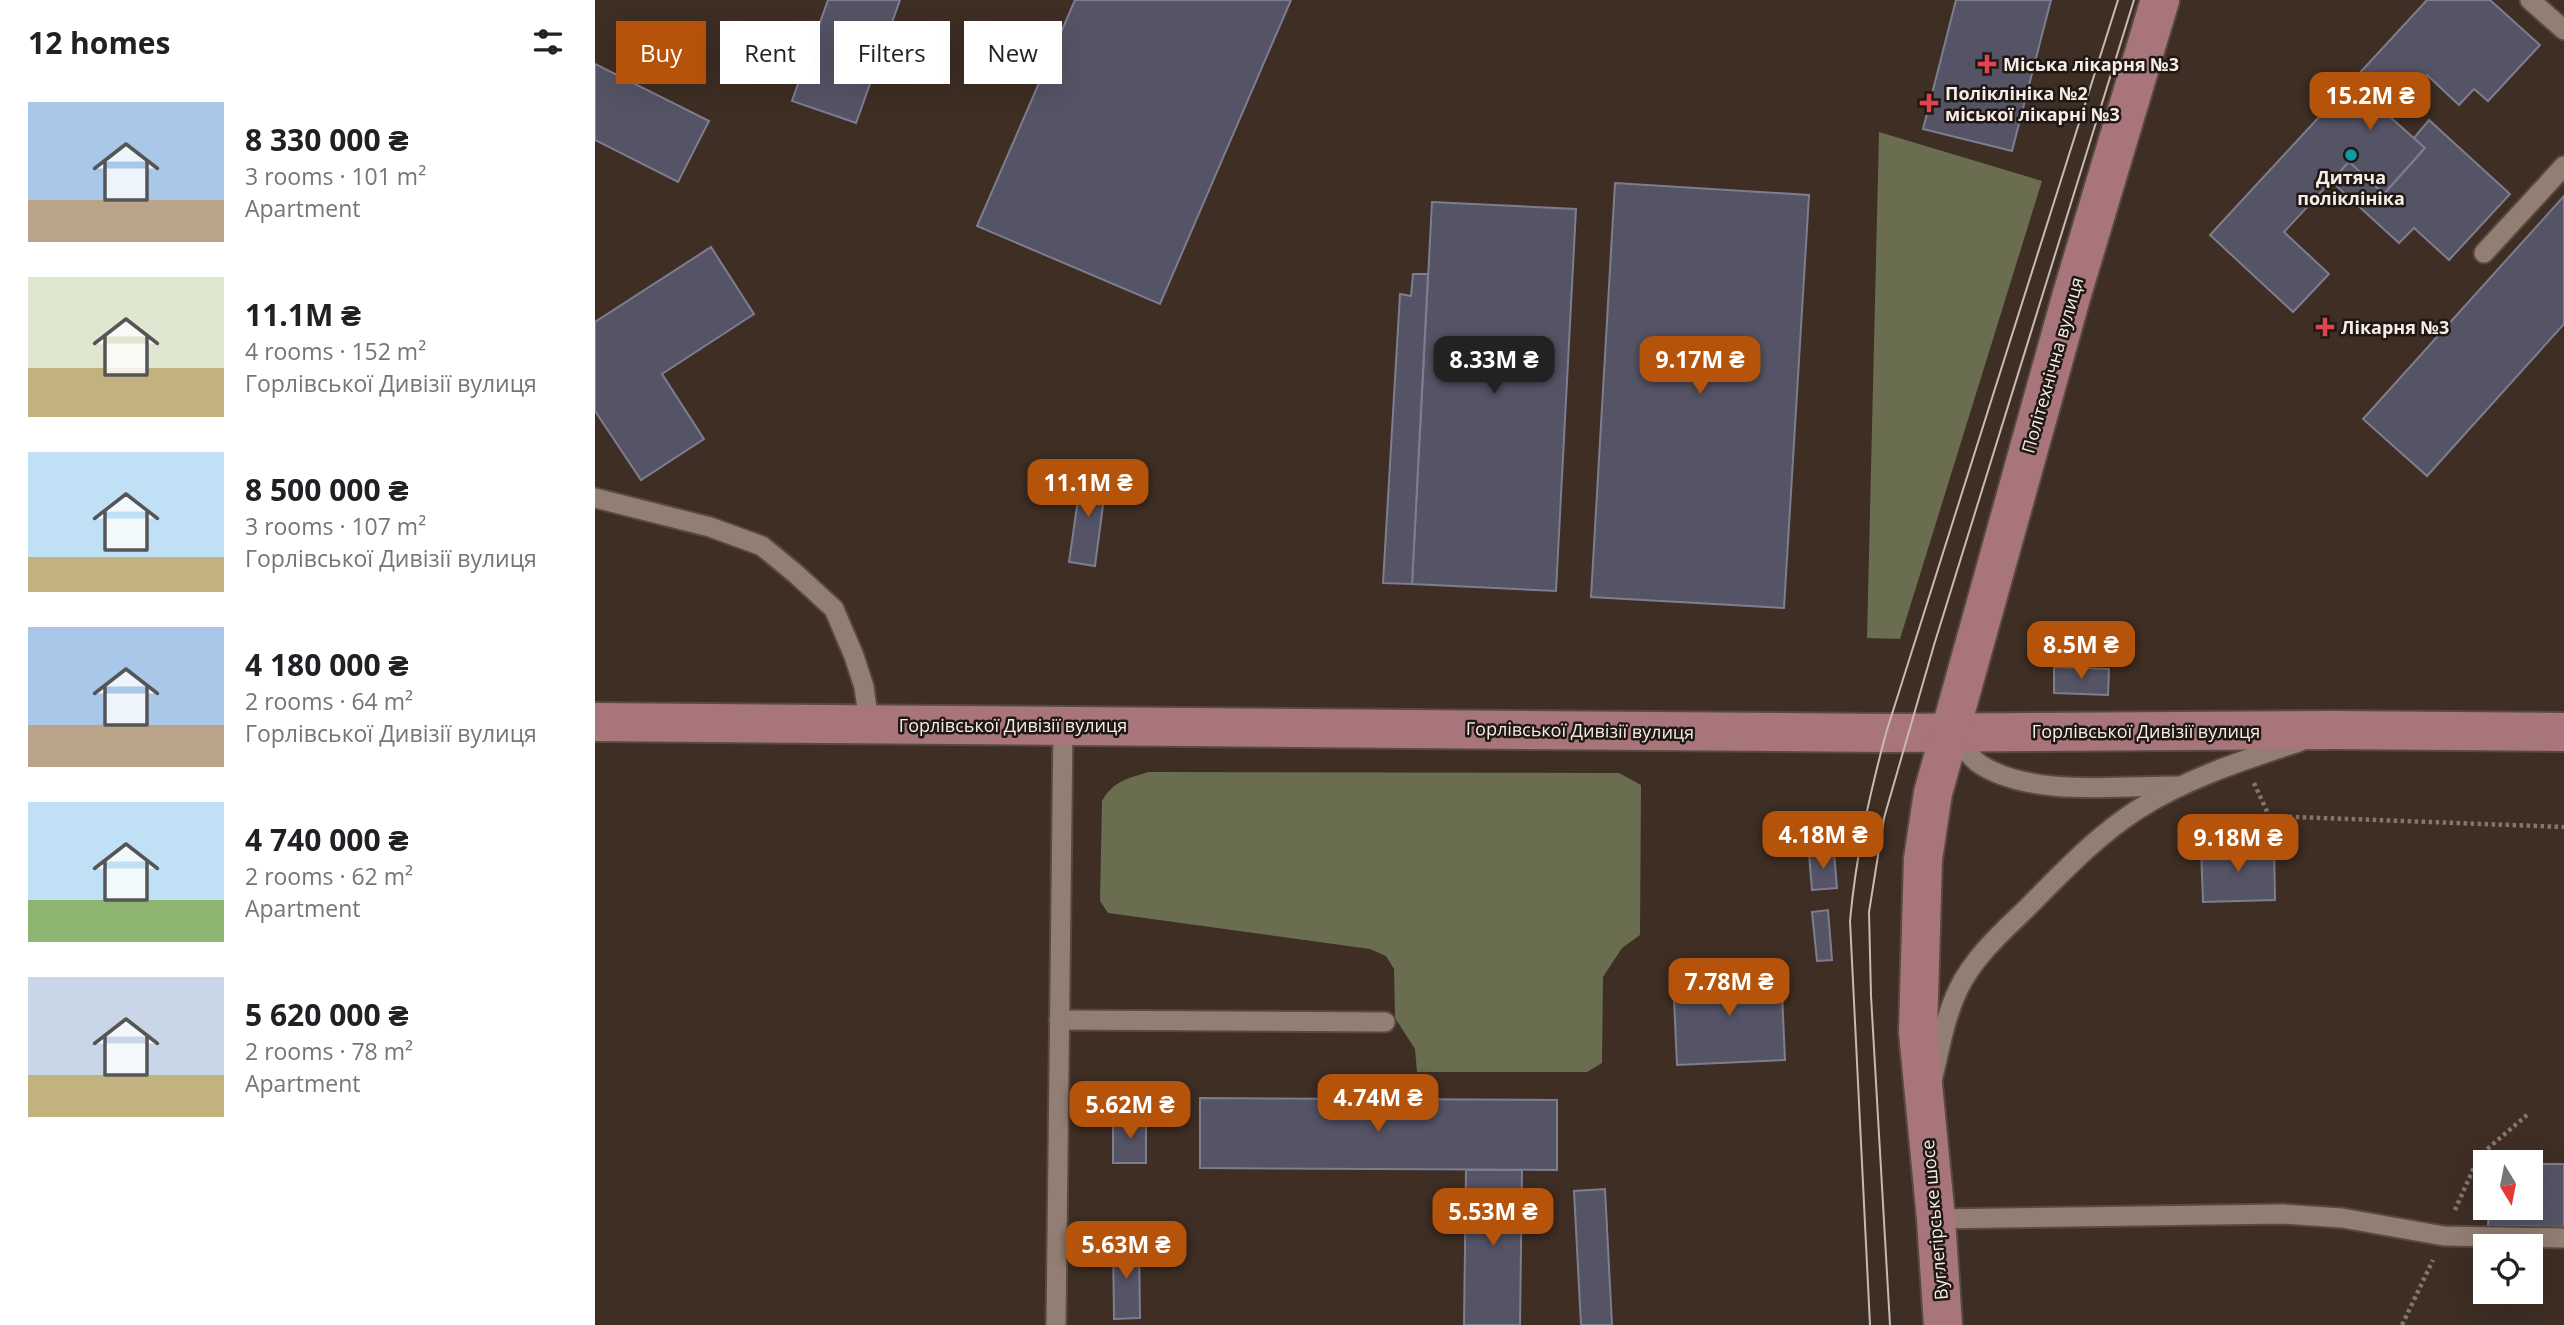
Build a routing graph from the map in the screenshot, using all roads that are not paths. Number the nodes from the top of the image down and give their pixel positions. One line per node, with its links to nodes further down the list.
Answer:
1 (2160, 0): 11 (main road, Політехнічна вулиця)
2 (2530, 0): 3 (lane)
3 (2564, 30)
4 (2564, 166): 5 (lane)
5 (2484, 253)
6 (595, 498): 8 (lane)
7 (595, 722): 8 (main road, Горлівської Дивізії вулиця)
8 (869, 723): 9 (main road, Горлівської Дивізії вулиця)
9 (1063, 725): 11 (main road, Горлівської Дивізії вулиця); 14 (lane)
10 (2334, 730): 11 (main road, Горлівської Дивізії вулиця); 12 (main road, Горлівської Дивізії вулиця); 13 (lane)
11 (1950, 731): 13 (lane); 16 (main road, Політехнічна вулиця)
12 (2564, 732)
13 (2181, 786): 16 (lane)
14 (1059, 1020): 15 (lane); 19 (lane)
15 (1385, 1022)
16 (1925, 1116): 17 (main road, Вуглегірське шосе)
17 (1936, 1219): 18 (lane); 20 (main road, Вуглегірське шосе)
18 (2564, 1238)
19 (1056, 1325)
20 (1943, 1325)

